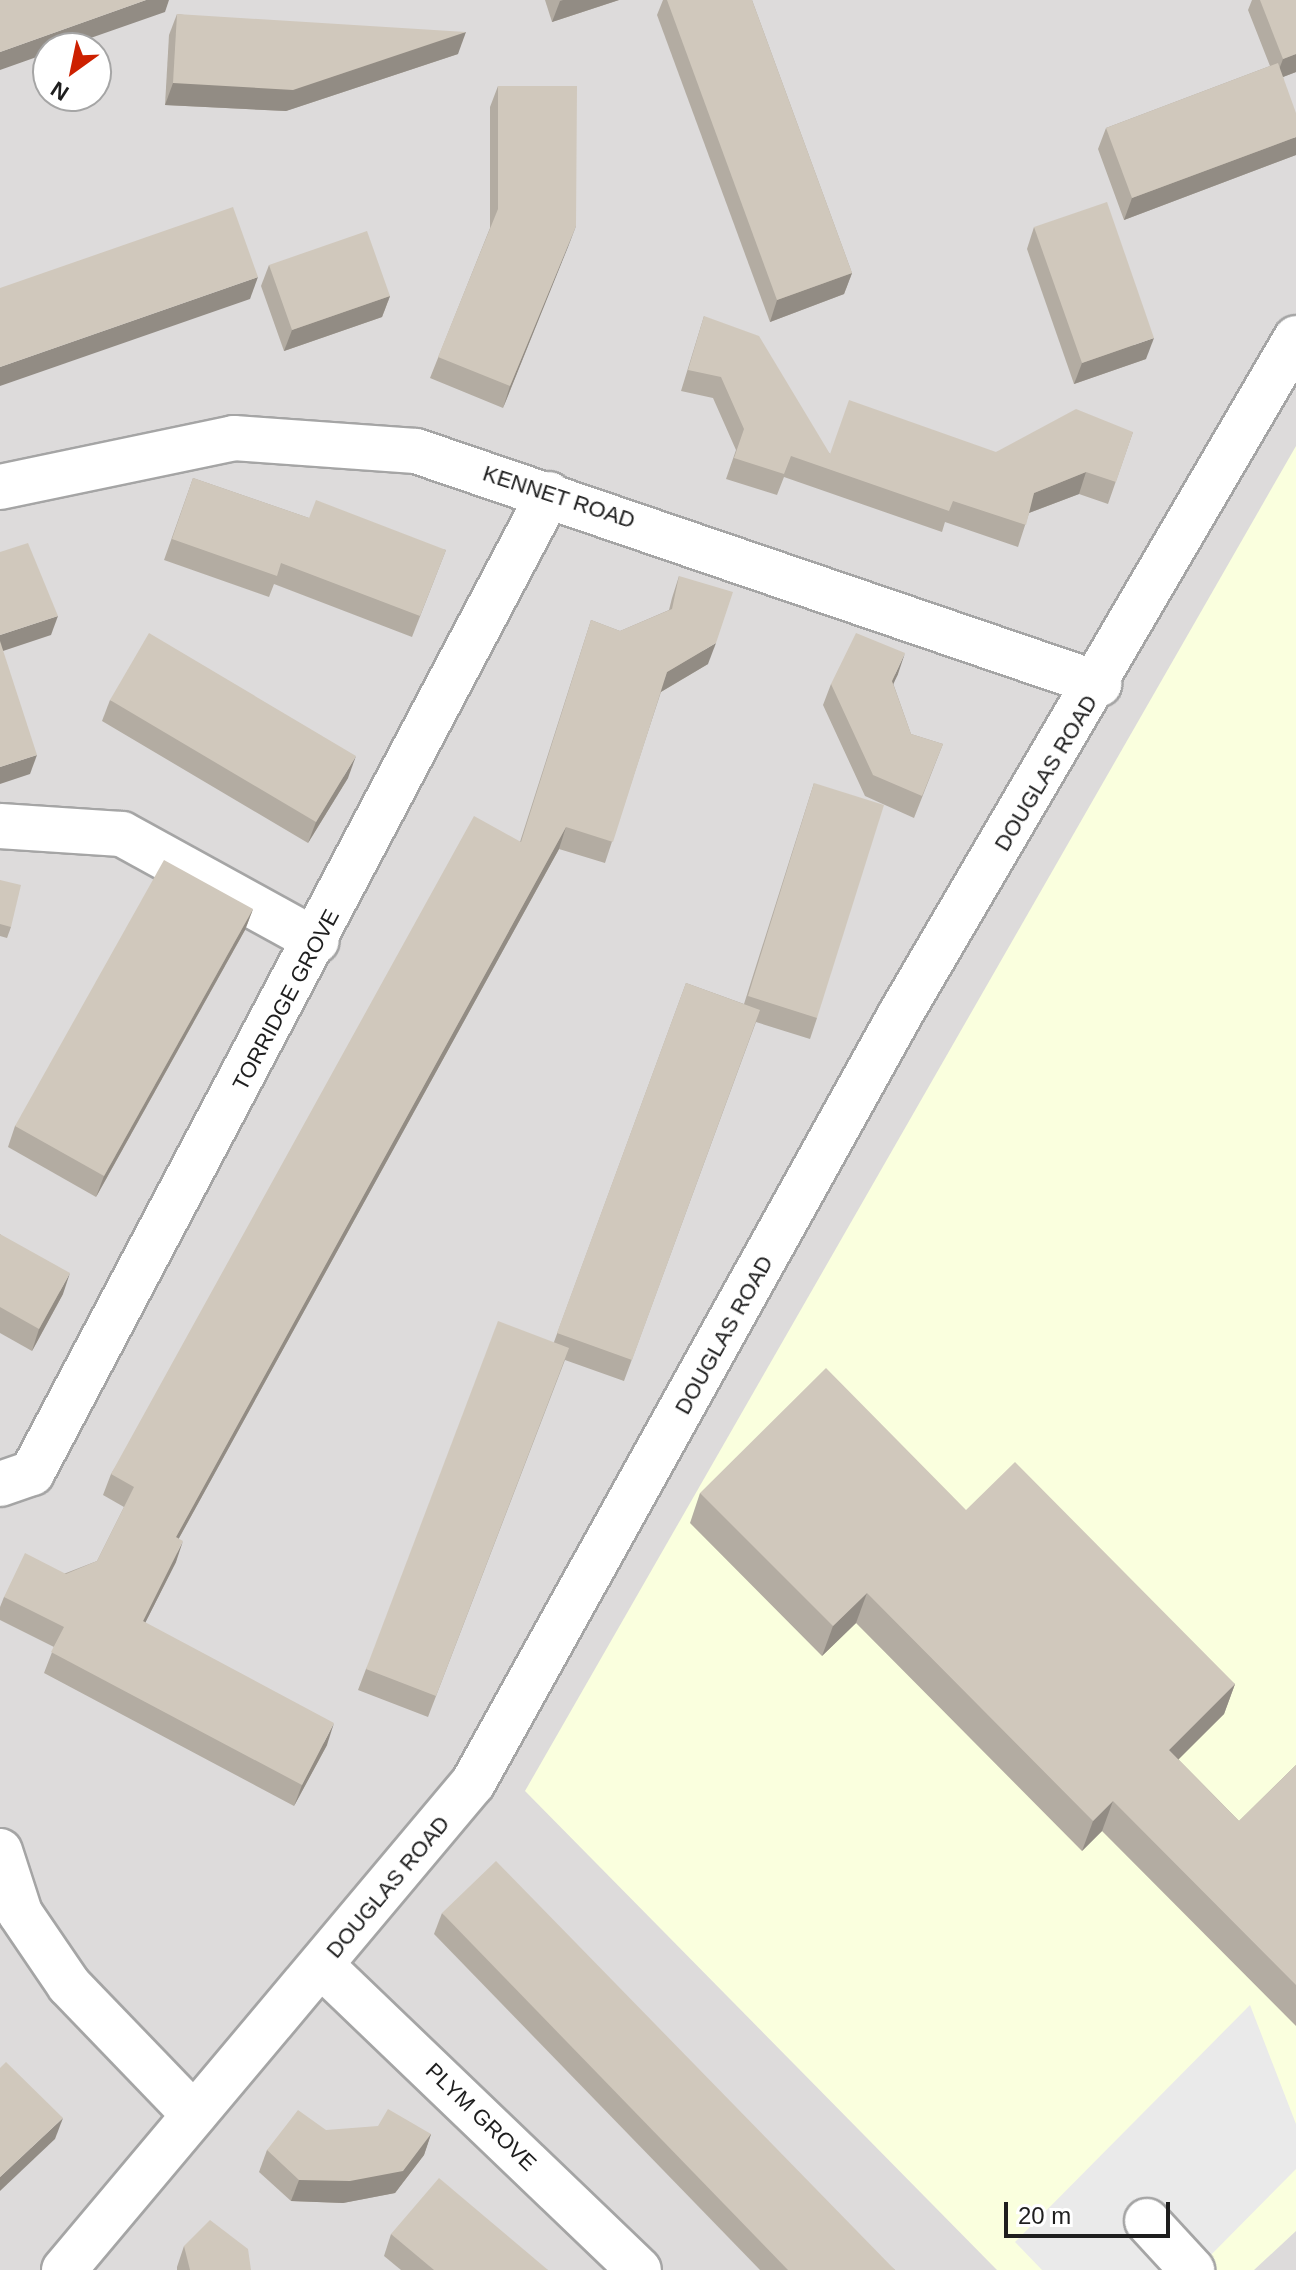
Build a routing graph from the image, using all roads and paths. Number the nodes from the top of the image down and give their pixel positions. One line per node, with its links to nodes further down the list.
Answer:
1 (1296, 338): 4 (street, DOUGLAS ROAD)
2 (0, 487): 3 (street, KENNET ROAD)
3 (549, 494): 4 (street, KENNET ROAD); 6 (street, TORRIDGE GROVE)
4 (1099, 684): 9 (street, DOUGLAS ROAD)
5 (0, 826): 6 (street)
6 (317, 941): 7 (street, TORRIDGE GROVE)
7 (0, 1484)
8 (0, 1851): 10 (street)
9 (322, 1966): 10 (street, DOUGLAS ROAD); 13 (street, PLYM GROVE)
10 (194, 2115): 12 (street, DOUGLAS ROAD)
11 (1147, 2221): 14 (street)
12 (64, 2270)
13 (639, 2270)
14 (1192, 2270)

